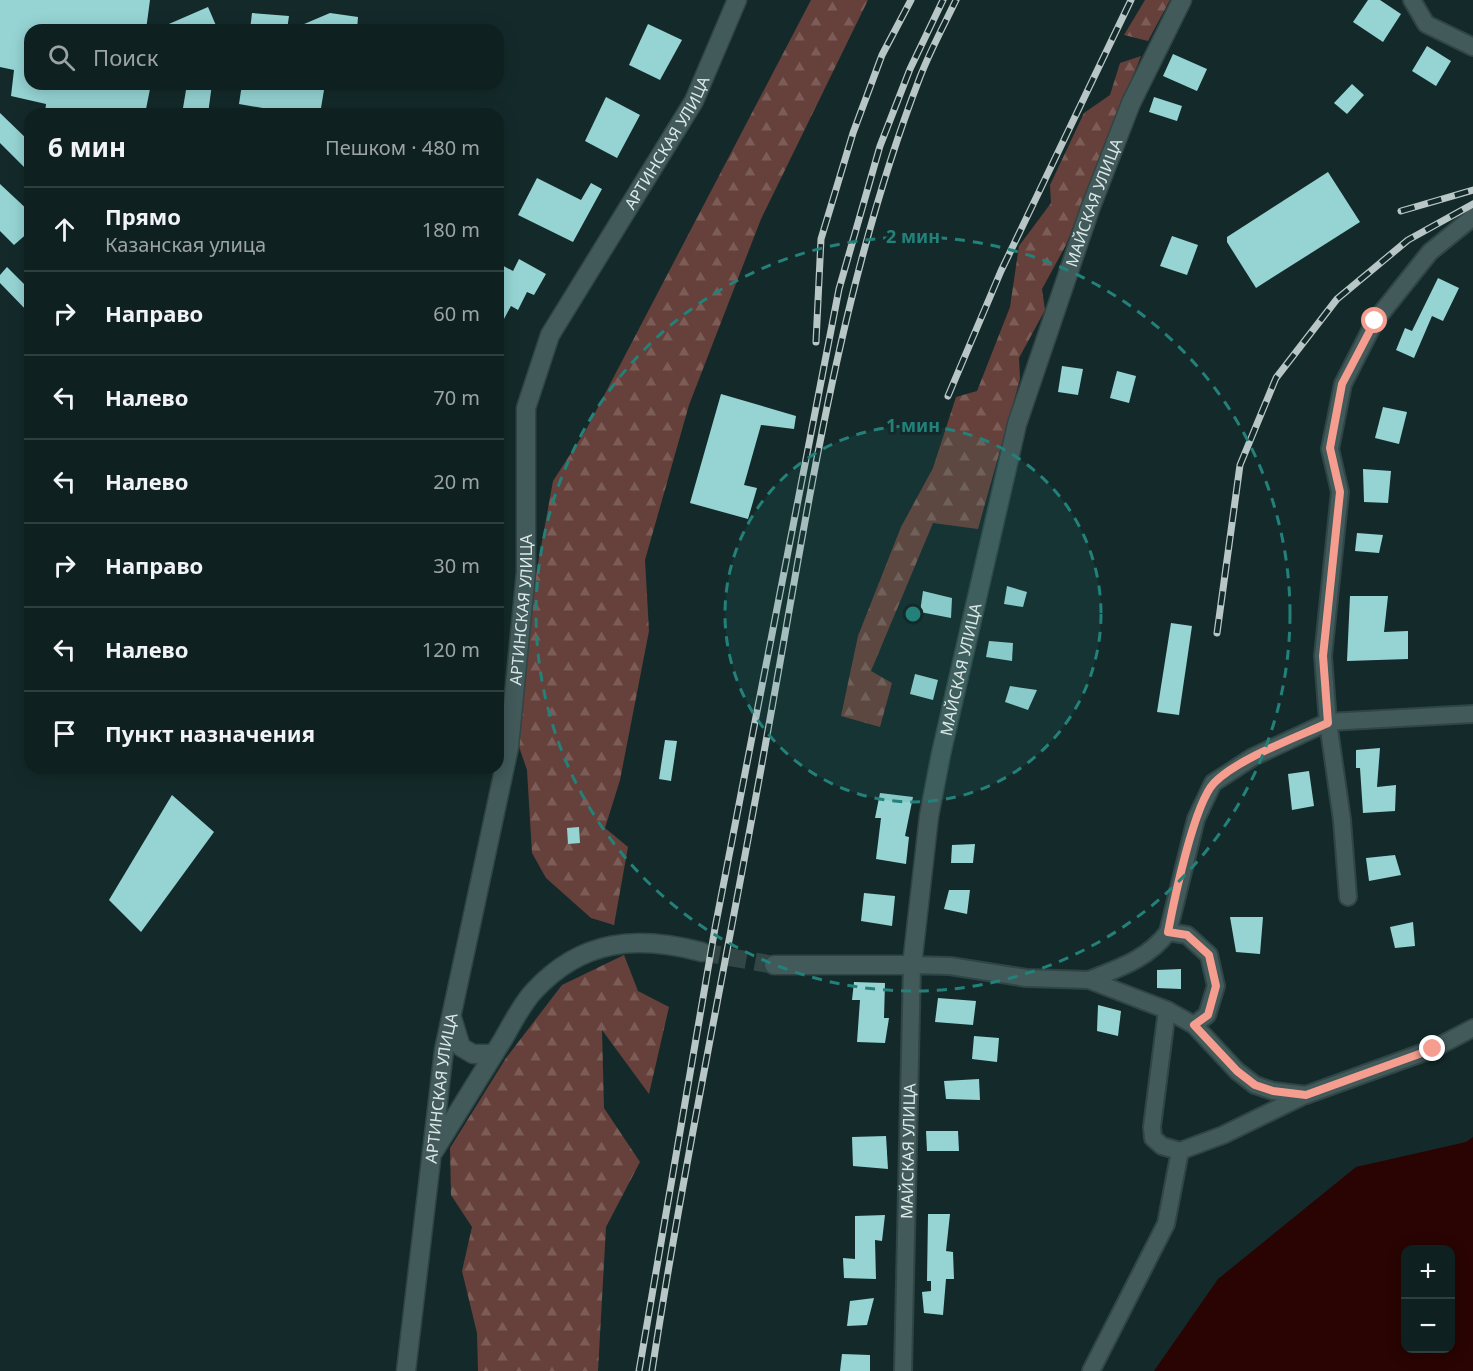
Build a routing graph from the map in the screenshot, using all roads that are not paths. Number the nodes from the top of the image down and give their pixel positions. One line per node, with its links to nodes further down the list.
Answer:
1 (737, 0): 8 (street, АРТИНСКАЯ УЛИЦА)
2 (1182, 0): 15 (street, МАЙСКАЯ УЛИЦА)
3 (1412, 0): 4 (street)
4 (1473, 47)
5 (1473, 217): 7 (street)
6 (1473, 714): 7 (street)
7 (1328, 723): 10 (street); 11 (street)
8 (504, 770)
9 (503, 774): 19 (street, АРТИНСКАЯ УЛИЦА)
10 (1348, 897)
11 (1168, 932): 13 (street); 20 (street)
12 (702, 952): 22 (street)
13 (1132, 963): 16 (street); 17 (street)
14 (774, 965): 15 (street)
15 (912, 965): 16 (street); 27 (street, МАЙСКАЯ УЛИЦА)
16 (1089, 980): 17 (street)
17 (1132, 996): 18 (street)
18 (1167, 1010): 20 (street); 24 (street)
19 (451, 1017): 22 (street); 25 (street, АРТИНСКАЯ УЛИЦА)
20 (1194, 1025): 23 (street)
21 (1473, 1028): 23 (street)
22 (494, 1054): 25 (street)
23 (1306, 1095): 24 (street)
24 (1180, 1150): 28 (street)
25 (431, 1155): 26 (street, АРТИНСКАЯ УЛИЦА)
26 (406, 1371)
27 (903, 1371)
28 (1091, 1371)

